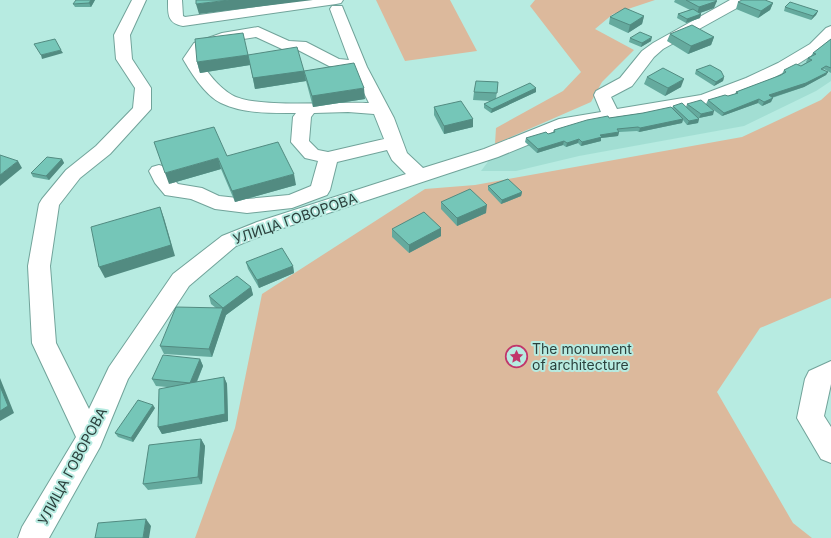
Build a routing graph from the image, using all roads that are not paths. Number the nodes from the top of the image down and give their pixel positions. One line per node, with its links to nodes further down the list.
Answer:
1 (139, 0): 15 (street)
2 (175, 0): 4 (street)
3 (741, 0): 9 (street)
4 (337, 4): 6 (street)
5 (831, 32): 9 (street, УЛИЦА ГОВОРОВА)
6 (359, 67): 7 (street); 8 (street)
7 (308, 108): 8 (street); 11 (street)
8 (380, 108): 10 (street)
9 (612, 116): 13 (street, УЛИЦА ГОВОРОВА)
10 (394, 143): 11 (street); 13 (street)
11 (328, 158): 12 (street)
12 (159, 171)
13 (420, 176): 15 (street, УЛИЦА ГОВОРОВА)
14 (831, 372): 16 (street)
15 (90, 438): 17 (street, УЛИЦА ГОВОРОВА)
16 (831, 450)
17 (33, 538)

